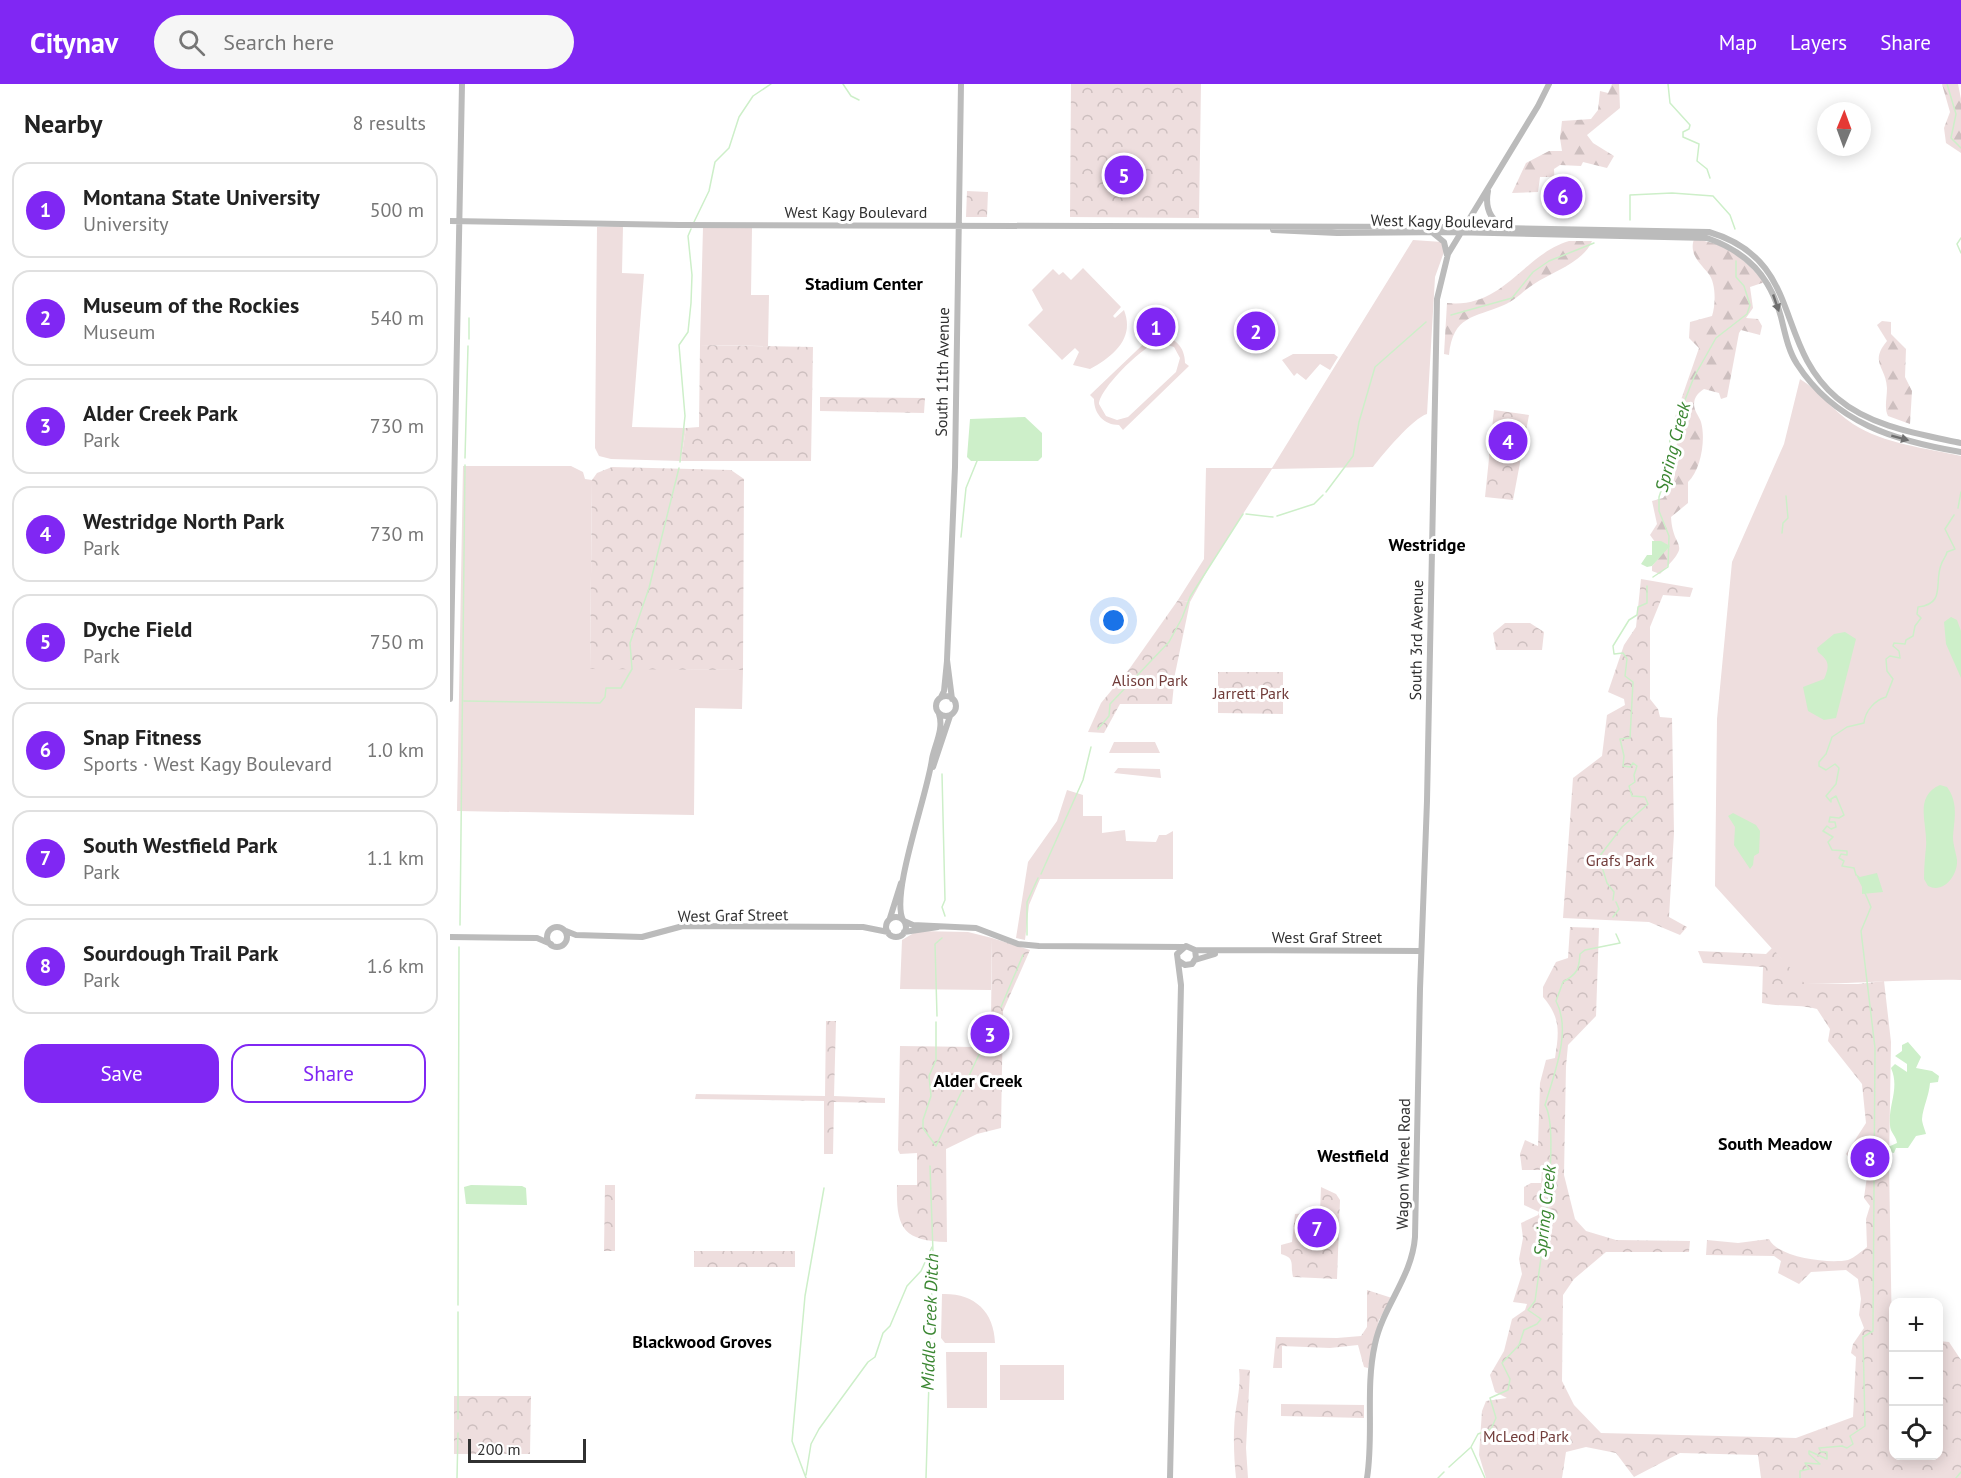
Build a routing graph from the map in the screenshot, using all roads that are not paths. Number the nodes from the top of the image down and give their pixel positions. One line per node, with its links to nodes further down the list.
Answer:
1 (462, 84): 6 (main road)
2 (961, 84): 7 (main road, South 11th Avenue)
3 (1548, 84): 4 (main road, South 3rd Avenue)
4 (1488, 188): 9 (main road); 10 (main road, South 3rd Avenue)
5 (450, 221): 6 (main road, West Kagy Boulevard)
6 (459, 221): 7 (main road, West Kagy Boulevard); 16 (main road)
7 (959, 225): 8 (main road, West Kagy Boulevard); 17 (main road, South 11th Avenue)
8 (1262, 228): 10 (main road, West Kagy Boulevard); 11 (main road, West Kagy Boulevard)
9 (1508, 229): 10 (main road, West Kagy Boulevard); 12 (main road, West Kagy Boulevard)
10 (1462, 230): 11 (main road, West Kagy Boulevard); 12 (main road, West Kagy Boulevard); 13 (main road, South 3rd Avenue)
11 (1432, 232): 13 (main road)
12 (1622, 232): 14 (main road); 15 (main road, one-way to 15)
13 (1447, 257): 36 (main road, South 3rd Avenue)
14 (1961, 442)
15 (1961, 452)
16 (452, 461): 19 (main road)
17 (947, 660): 18 (main road, South 11th Avenue); 20 (main road, South 11th Avenue)
18 (941, 698): 20 (main road); 21 (main road)
19 (450, 699)
20 (952, 699): 22 (main road)
21 (939, 714): 22 (main road); 23 (main road)
22 (950, 716): 23 (main road)
23 (932, 768): 24 (main road)
24 (902, 883): 25 (main road); 26 (main road)
25 (904, 920): 26 (main road, West Graf Street); 28 (main road, West Graf Street); 32 (main road)
26 (889, 921): 27 (main road, West Graf Street); 31 (main road)
27 (863, 927): 31 (main road, West Graf Street); 34 (main road, West Graf Street)
28 (939, 927): 32 (main road, West Graf Street); 40 (main road, West Graf Street)
29 (551, 929): 30 (main road); 35 (main road); 37 (main road)
30 (566, 932): 34 (main road, West Graf Street); 38 (main road)
31 (888, 932): 32 (main road, West Graf Street)
32 (904, 932)
33 (450, 937): 35 (main road)
34 (604, 937): 38 (main road, West Graf Street)
35 (522, 938): 37 (main road)
36 (1422, 939): 43 (main road); 44 (main road, South 3rd Avenue)
37 (551, 944): 38 (main road)
38 (564, 944)
39 (1183, 947): 40 (main road, West Graf Street); 41 (main road, West Graf Street); 45 (main road)
40 (1161, 948): 45 (main road, West Graf Street)
41 (1195, 950): 42 (main road, West Graf Street); 46 (main road)
42 (1233, 950): 43 (main road, West Graf Street); 46 (main road, West Graf Street)
43 (1410, 951): 44 (main road, West Graf Street)
44 (1421, 951): 49 (main road, Wagon Wheel Road)
45 (1178, 959): 46 (main road, West Graf Street); 47 (main road)
46 (1192, 963): 47 (main road)
47 (1181, 985): 48 (main road)
48 (1170, 1478)
49 (1367, 1478)

